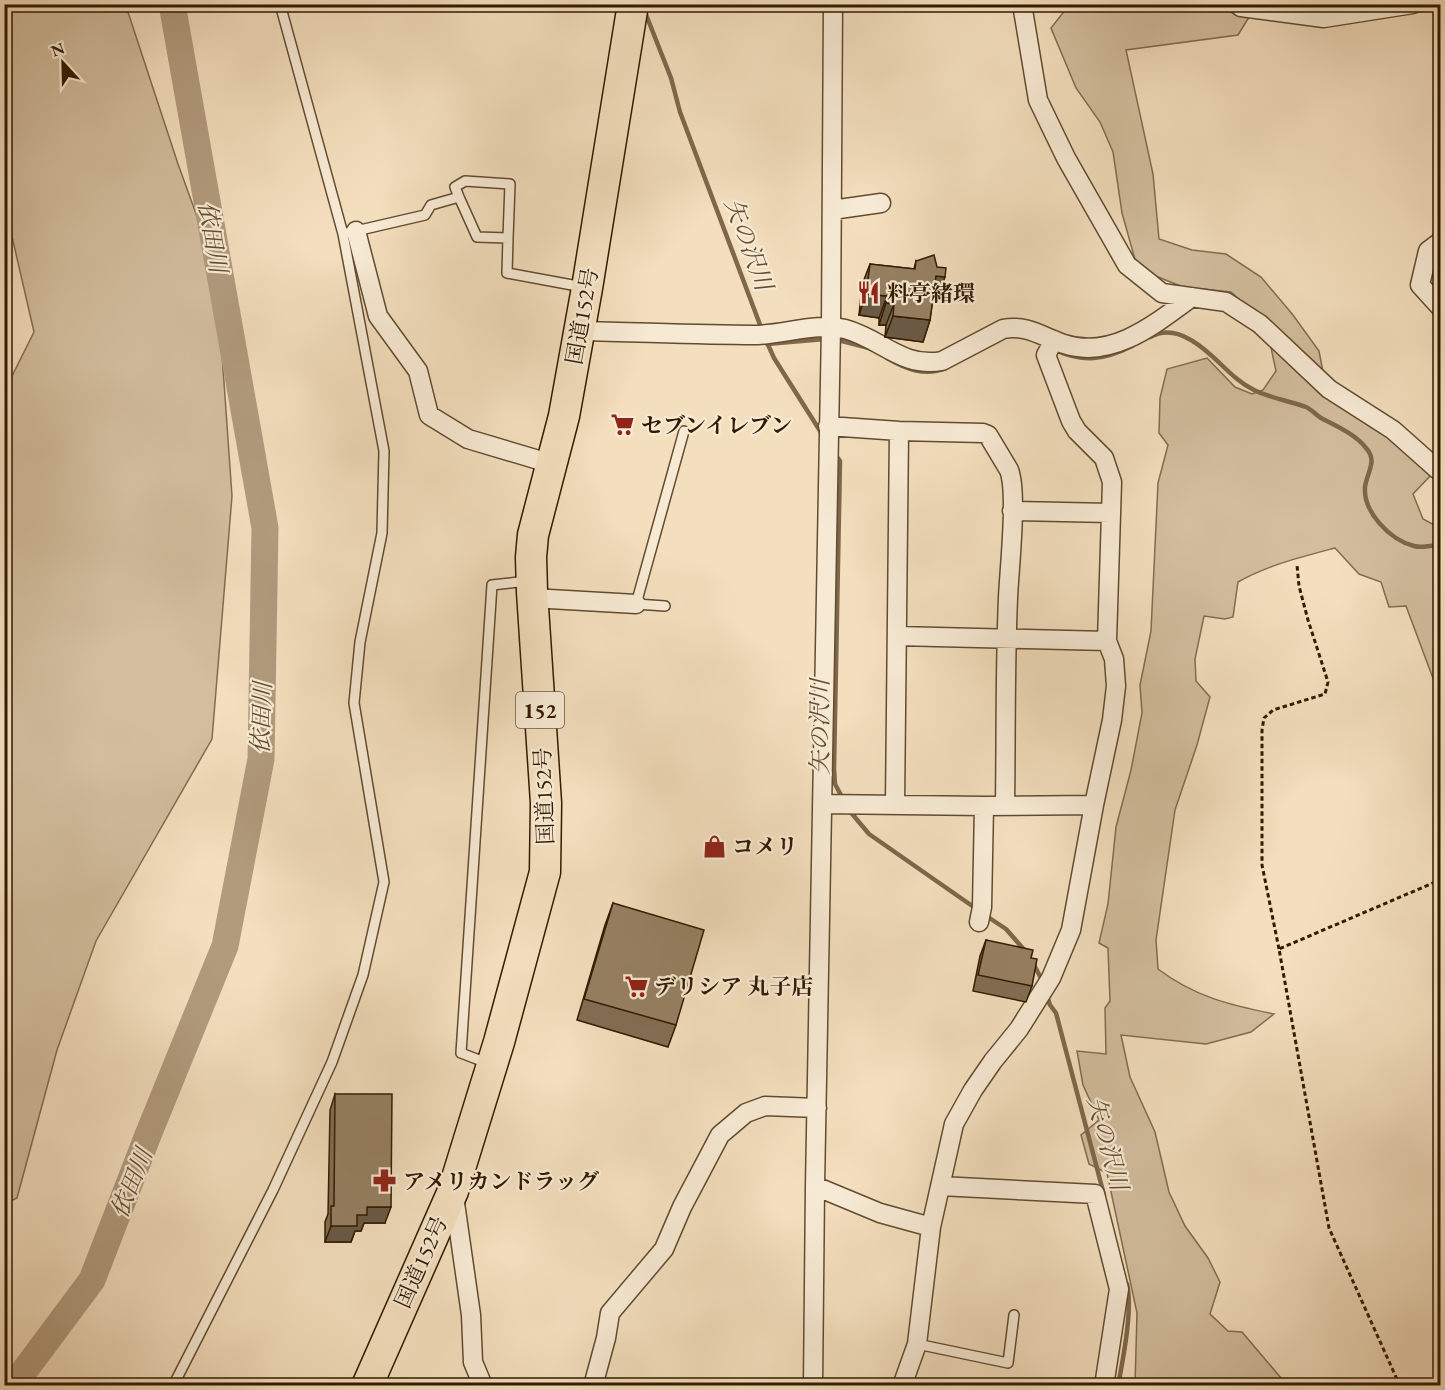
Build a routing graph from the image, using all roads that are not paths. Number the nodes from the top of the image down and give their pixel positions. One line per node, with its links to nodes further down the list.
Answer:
1 (280, 4): 10 (lane)
2 (833, 4): 9 (street)
3 (1022, 4): 14 (street)
4 (1237, 4): 5 (street)
5 (1413, 4)
6 (632, 9): 13 (highway, 国道152号 / 152)
7 (459, 197): 10 (lane); 11 (lane); 11 (lane)
8 (881, 203): 9 (street)
9 (832, 210): 17 (street)
10 (350, 232): 22 (street); 46 (lane)
11 (508, 238): 13 (lane)
12 (1440, 242): 15 (street)
13 (587, 288): 16 (highway, 国道152号 / 152)
14 (1192, 297): 18 (street); 23 (street)
15 (1440, 307)
16 (580, 331): 17 (street); 22 (highway, 国道152号 / 152)
17 (830, 335): 18 (street); 19 (street)
18 (1051, 345): 25 (street)
19 (828, 430): 21 (street); 32 (street)
20 (684, 431): 27 (lane)
21 (899, 431): 24 (street); 29 (street)
22 (552, 464): 26 (highway, 国道152号 / 152)
23 (1440, 470)
24 (1012, 511): 25 (street); 30 (street)
25 (1110, 513): 31 (street)
26 (532, 590): 27 (street); 38 (highway, 国道152号 / 152); 38 (lane)
27 (636, 604): 28 (lane)
28 (665, 606)
29 (897, 636): 30 (street); 33 (street)
30 (1007, 638): 31 (street); 34 (street)
31 (1107, 640): 35 (street)
32 (837, 804): 33 (street); 39 (street)
33 (895, 804): 36 (street)
34 (1005, 805): 35 (street); 36 (street)
35 (1094, 805): 41 (street)
36 (984, 806): 37 (street)
37 (980, 916)
38 (492, 1065): 42 (highway, 国道152号 / 152)
39 (817, 1108): 40 (street); 49 (street)
40 (815, 1186): 43 (street); 50 (street)
41 (940, 1186): 43 (street); 52 (street)
42 (453, 1191): 47 (highway, 国道152号 / 152); 48 (street)
43 (931, 1227): 45 (street)
44 (1014, 1315): 45 (lane)
45 (917, 1344): 51 (street)
46 (173, 1386)
47 (367, 1386)
48 (483, 1386)
49 (593, 1386)
50 (813, 1386)
51 (902, 1386)
52 (1104, 1386)

